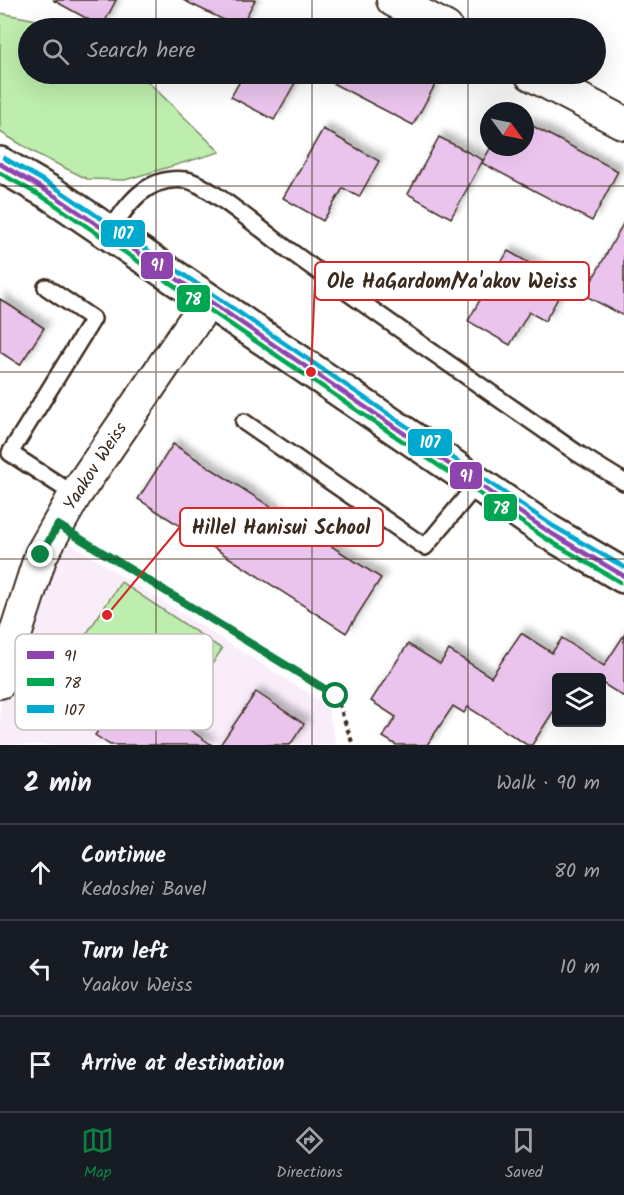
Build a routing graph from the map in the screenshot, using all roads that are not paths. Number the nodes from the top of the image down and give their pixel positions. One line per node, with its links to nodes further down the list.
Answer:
1 (393, 0): 2 (street)
2 (427, 18)
3 (550, 84): 4 (street)
4 (624, 123)
5 (0, 164): 6 (street)
6 (108, 233): 8 (street); 10 (lane)
7 (46, 287): 12 (lane)
8 (208, 301): 11 (street); 12 (street, Yaakov Weiss)
9 (244, 422): 11 (lane)
10 (624, 482)
11 (477, 484): 13 (street)
12 (75, 495): 14 (street, Yaakov Weiss)
13 (624, 576)
14 (15, 634)
15 (15, 636): 16 (street, Yaakov Weiss)
16 (0, 682)

